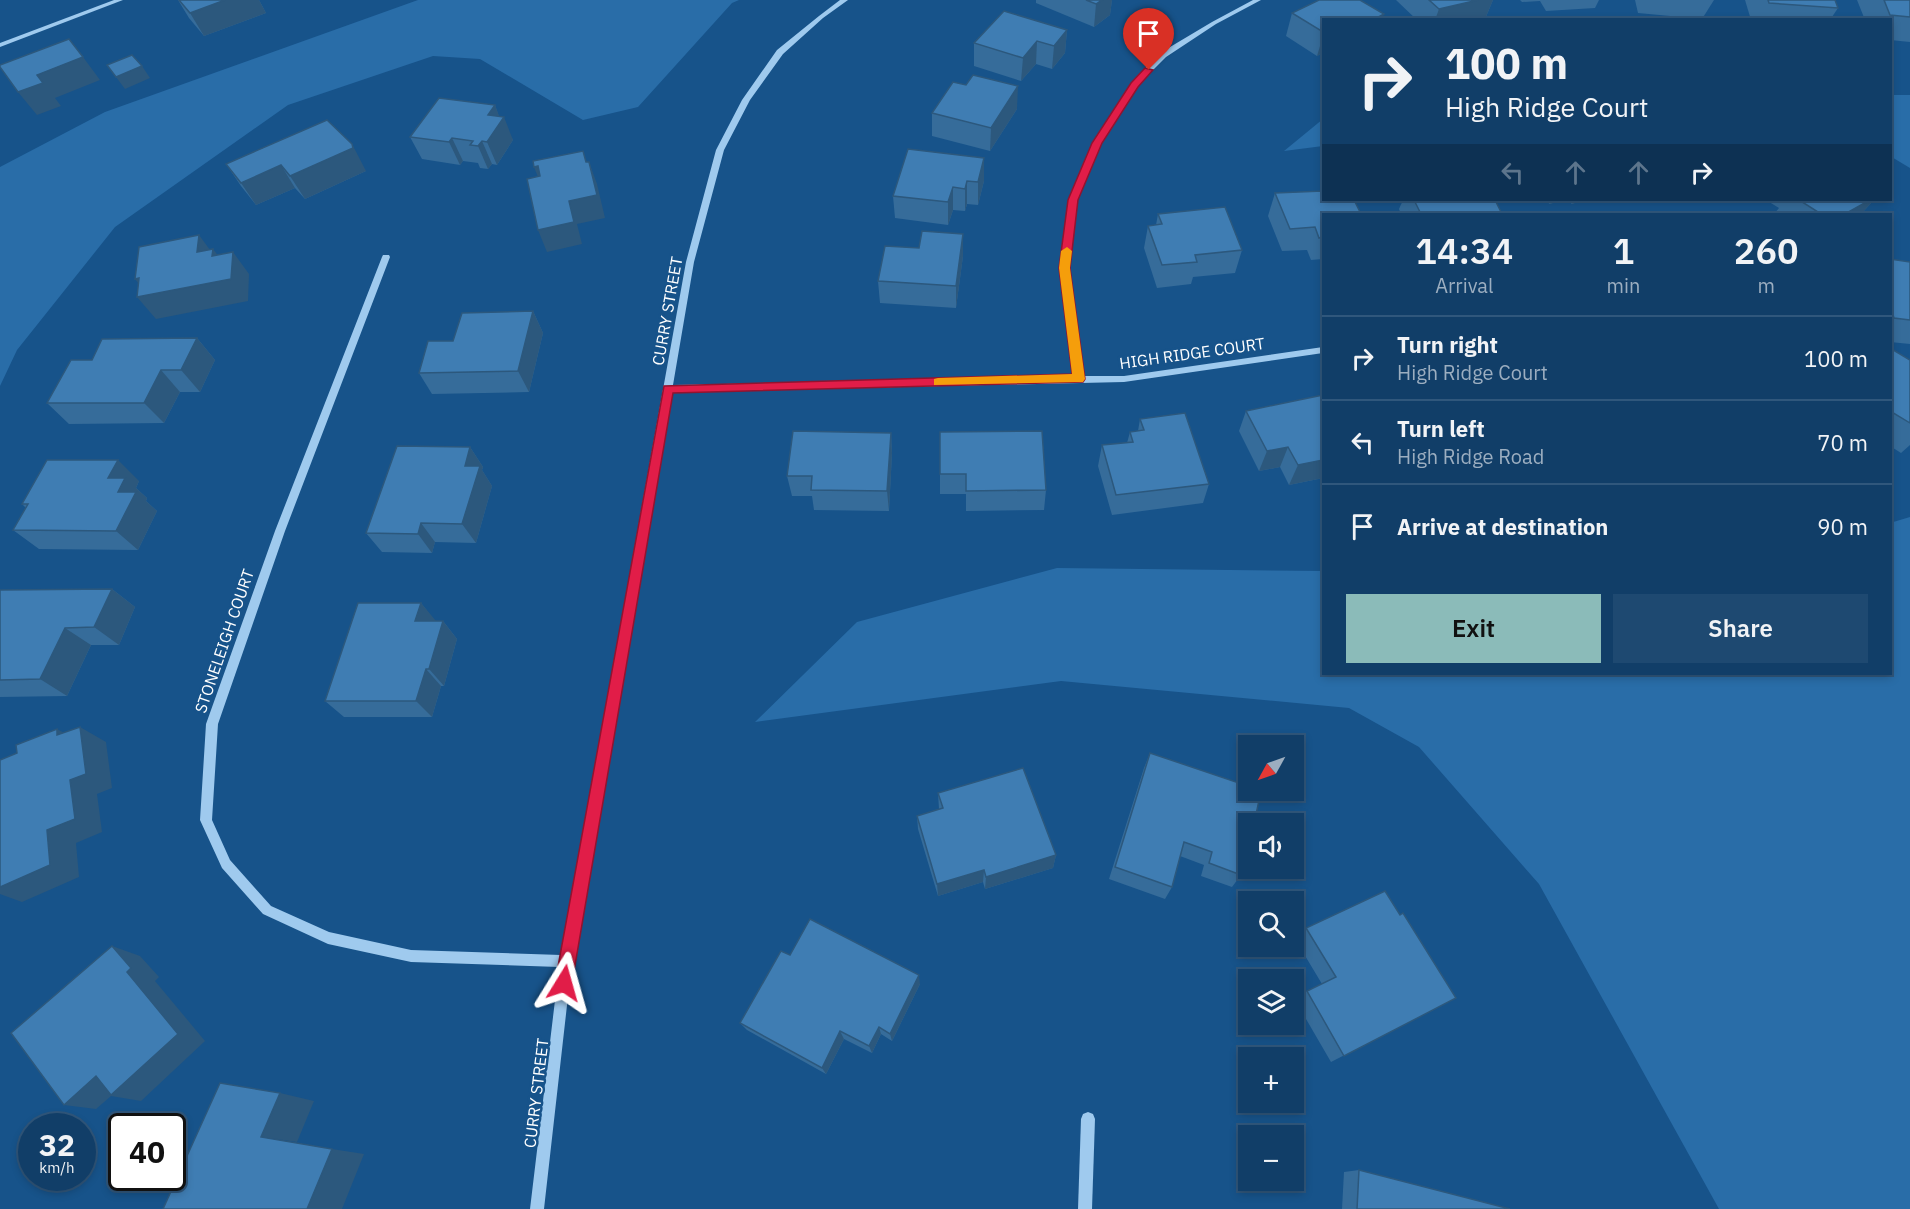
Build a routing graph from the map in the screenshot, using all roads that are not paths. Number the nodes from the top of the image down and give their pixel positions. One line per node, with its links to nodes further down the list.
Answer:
1 (120, 0): 4 (street)
2 (845, 0): 8 (street, CURRY STREET)
3 (1258, 0): 7 (street)
4 (0, 45)
5 (386, 256): 9 (street, STONELEIGH COURT)
6 (1322, 350): 7 (street, HIGH RIDGE COURT)
7 (1079, 379): 8 (street, HIGH RIDGE COURT)
8 (668, 389): 9 (street, CURRY STREET)
9 (567, 961): 11 (street, CURRY STREET)
10 (1088, 1119): 12 (street)
11 (537, 1209)
12 (1085, 1209)

